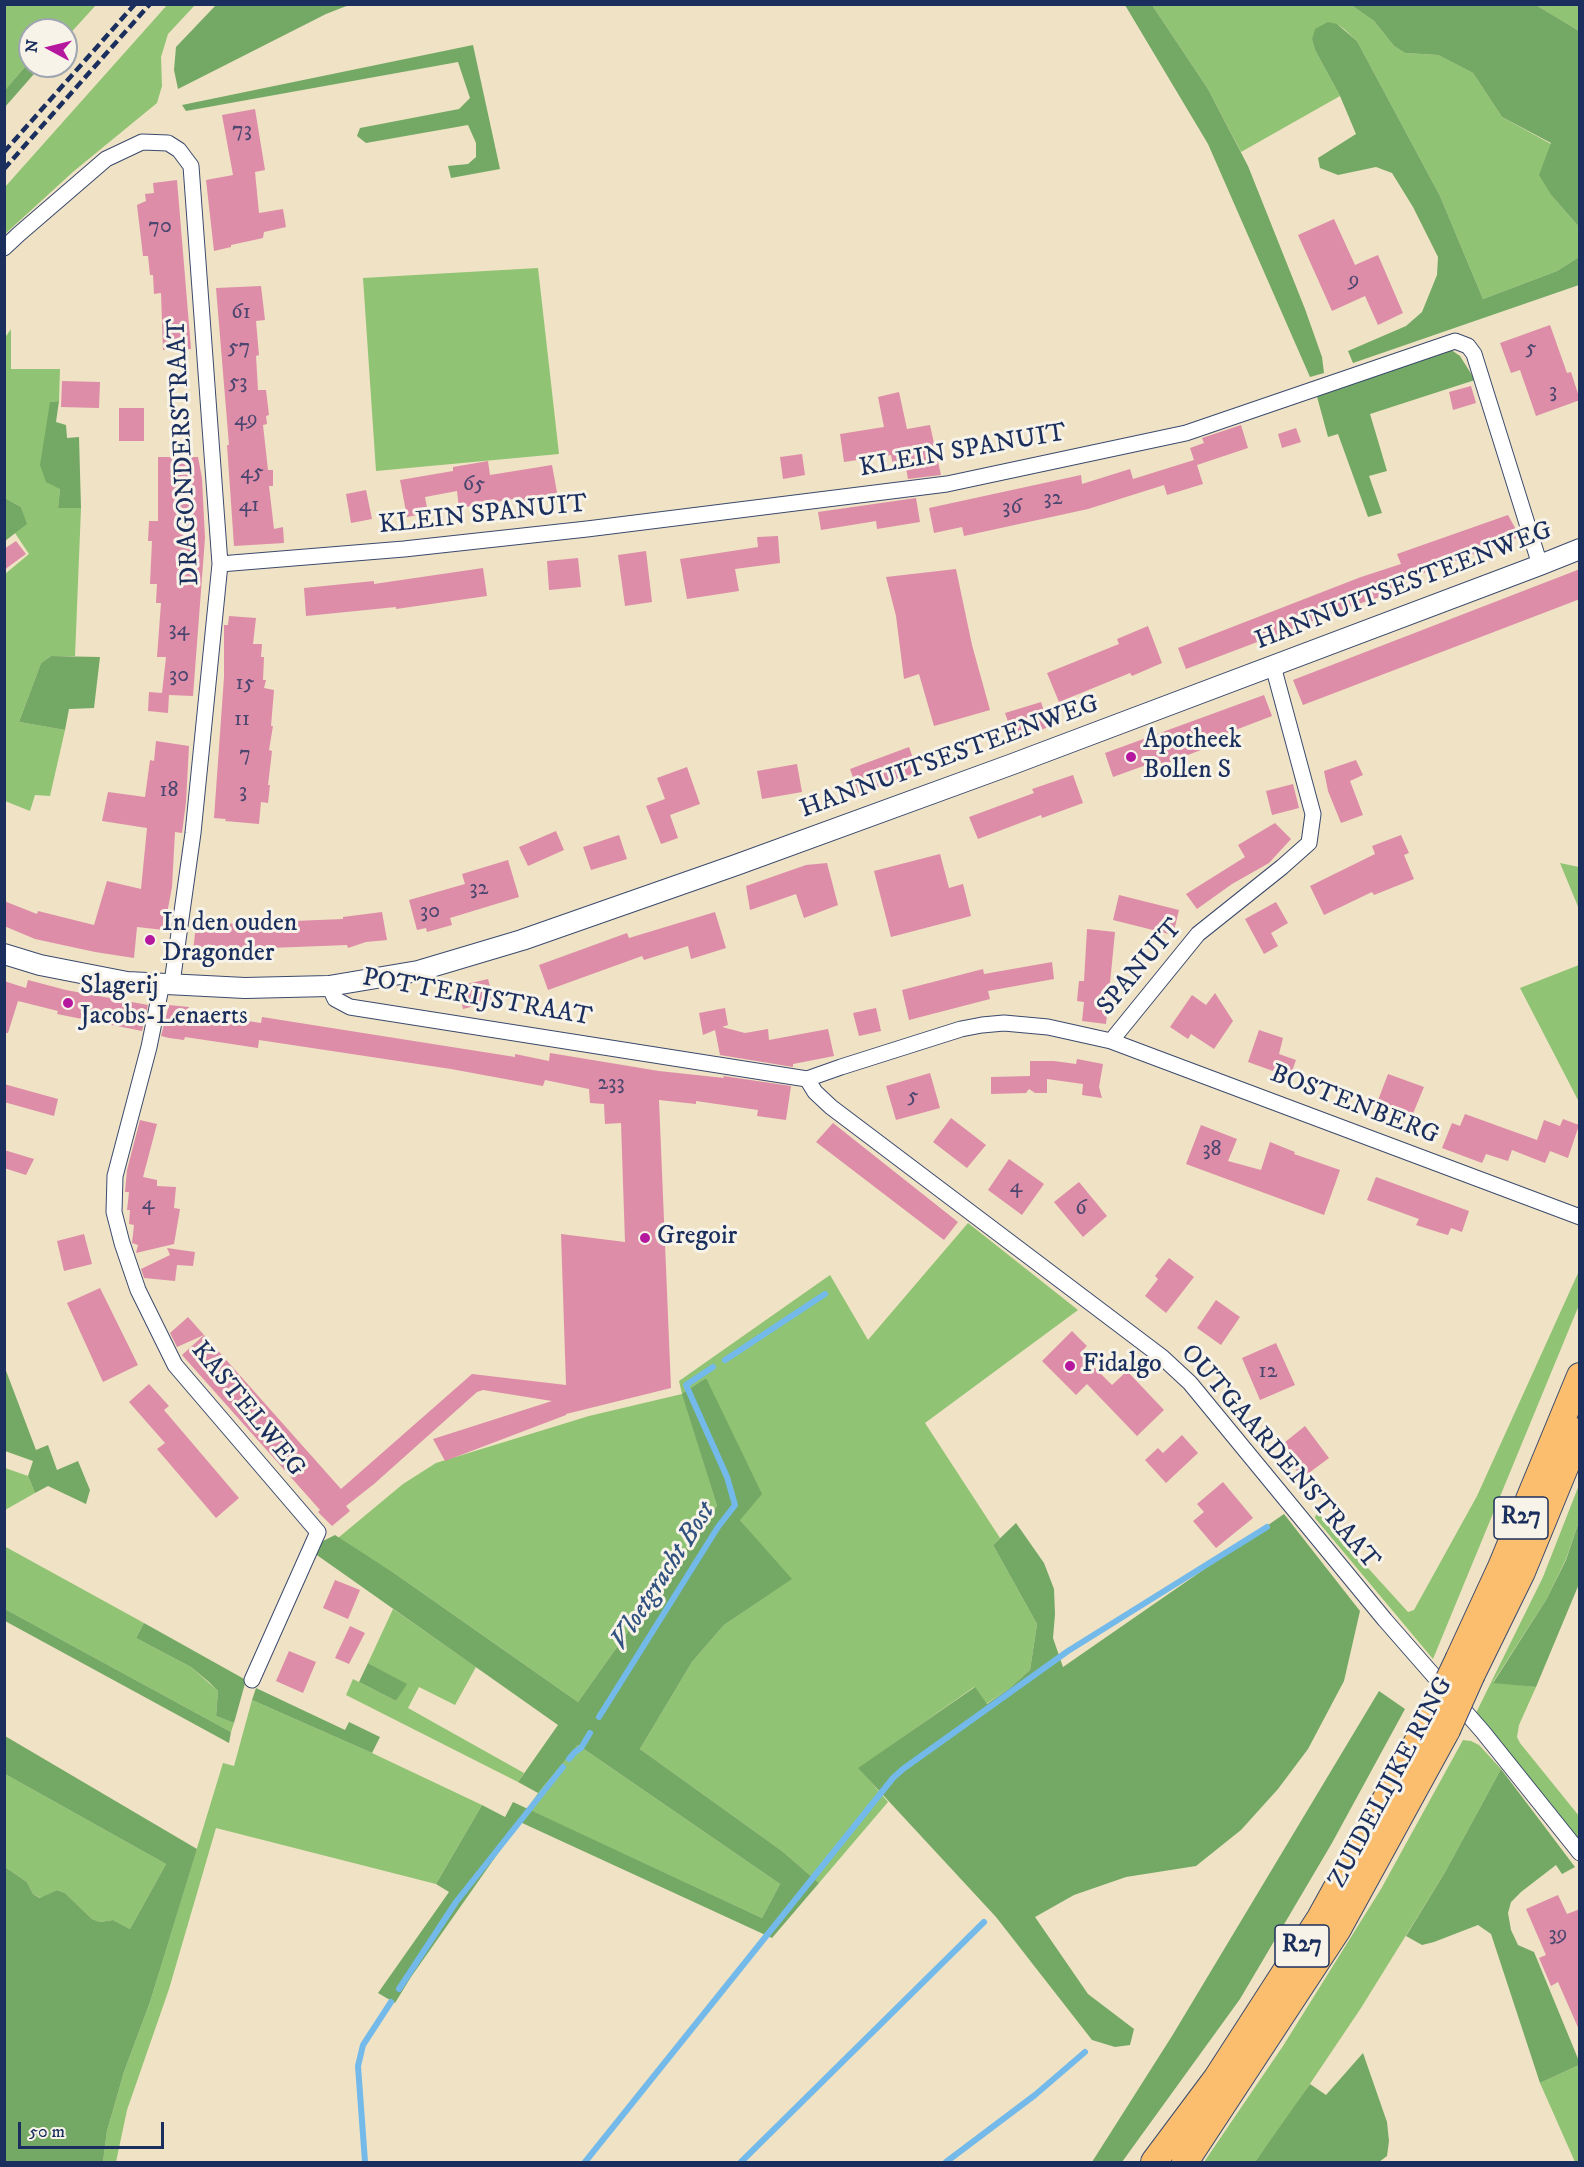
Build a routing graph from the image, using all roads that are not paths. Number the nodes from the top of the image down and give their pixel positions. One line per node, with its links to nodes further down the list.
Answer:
1 (4, 248): 3 (street, DRAGONDERSTRAAT)
2 (1580, 549): 4 (street, HANNUITSESTEENWEG)
3 (220, 564): 4 (street, KLEIN SPANUIT); 7 (street, DRAGONDERSTRAAT)
4 (1540, 565): 5 (street, HANNUITSESTEENWEG)
5 (1273, 666): 8 (street, HANNUITSESTEENWEG); 9 (street, SPANUIT)
6 (4, 954): 7 (street, POTTERIJSTRAAT)
7 (167, 983): 8 (street, POTTERIJSTRAAT); 15 (street, KASTELWEG)
8 (329, 986): 10 (street, POTTERIJSTRAAT)
9 (1111, 1041): 10 (street, SPANUIT); 11 (street, BOSTENBERG)
10 (807, 1079): 17 (street, OUTGAARDENSTRAAT)
11 (1580, 1217)
12 (1580, 1376): 14 (highway, ZUIDELIJKE RING / R27)
13 (1580, 1431): 14 (highway, ZUIDELIJKE RING / R27)
14 (1466, 1666): 16 (highway, ZUIDELIJKE RING / R27, bridge)
15 (252, 1680)
16 (1439, 1723): 18 (highway, ZUIDELIJKE RING / R27); 19 (highway, ZUIDELIJKE RING / R27)
17 (1580, 1853)
18 (1154, 2163)
19 (1185, 2163)

